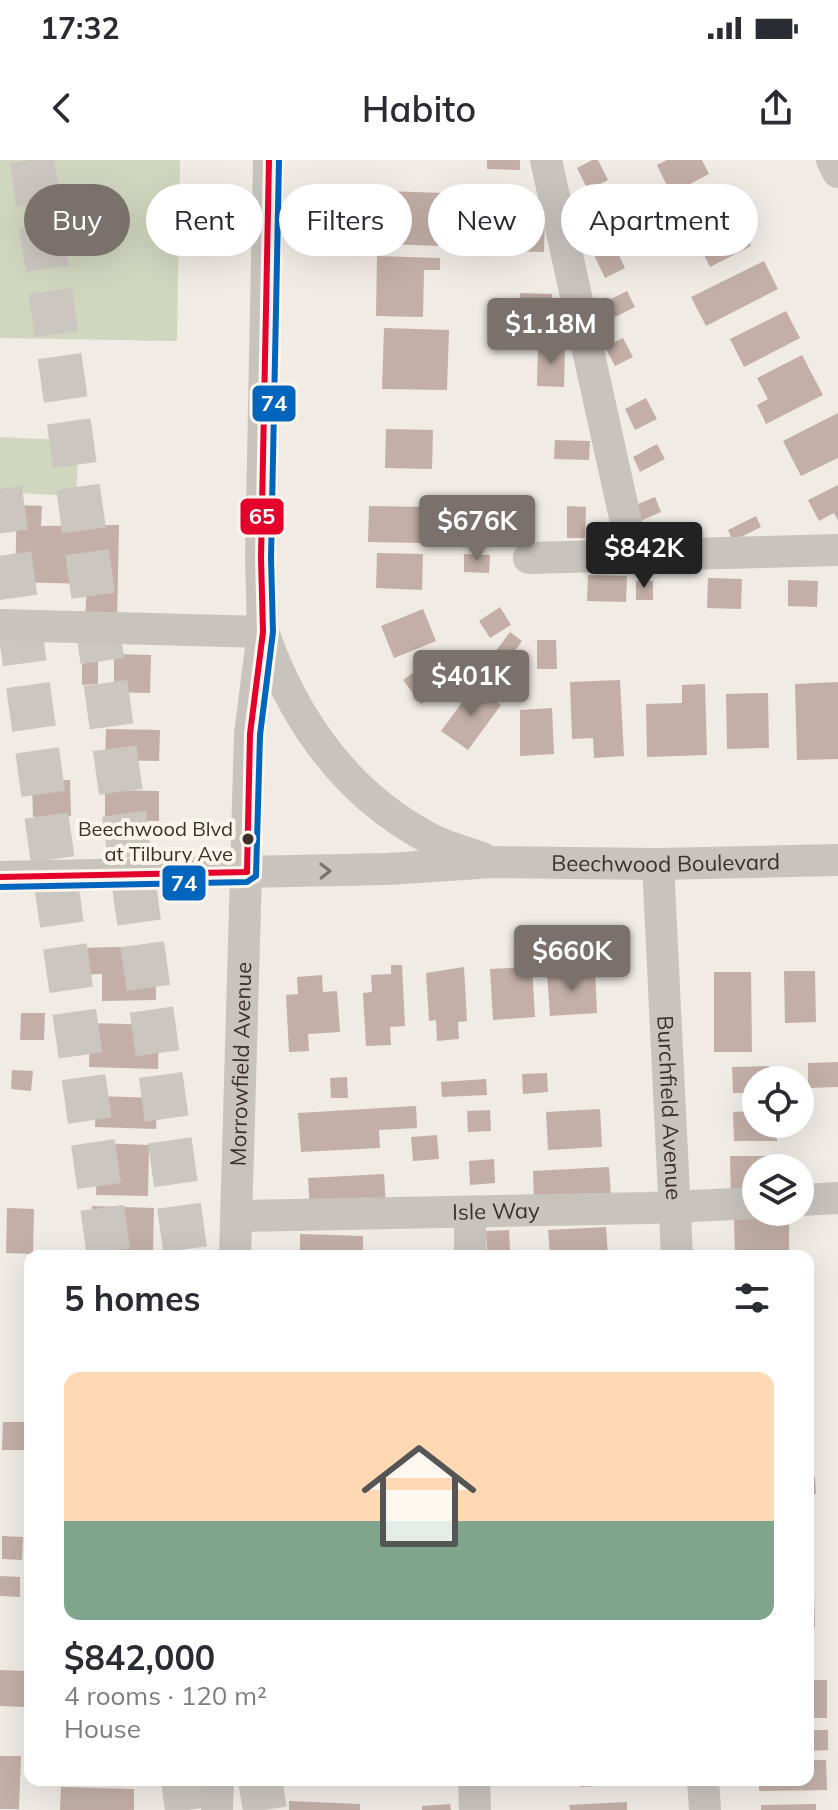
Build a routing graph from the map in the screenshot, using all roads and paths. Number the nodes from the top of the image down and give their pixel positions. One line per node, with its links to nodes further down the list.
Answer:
1 (269, 160): 9 (street, Beechwood Boulevard)
2 (546, 160): 6 (street)
3 (832, 160): 4 (street)
4 (838, 172)
5 (838, 550): 6 (street)
6 (633, 554): 7 (street)
7 (529, 558)
8 (0, 625): 9 (street)
9 (263, 632): 11 (street, Beechwood Boulevard); 13 (street, Beechwood Boulevard)
10 (838, 860): 12 (street, Beechwood Boulevard)
11 (493, 862): 12 (street, Beechwood Boulevard); 13 (street, Beechwood Boulevard, one-way to 11)
12 (658, 864): 18 (street, Burchfield Avenue)
13 (247, 872): 14 (street); 20 (street, Morrowfield Avenue)
14 (0, 877)
15 (838, 1198): 16 (street)
16 (814, 1199)
17 (742, 1204): 18 (street, Isle Way)
18 (674, 1207): 19 (street, Isle Way); 23 (street, Burchfield Avenue)
19 (470, 1212): 20 (street, Isle Way); 22 (street)
20 (236, 1216): 21 (street, Morrowfield Avenue)
21 (235, 1250)
22 (470, 1250)
23 (677, 1250)
24 (218, 1786): 27 (street)
25 (474, 1786): 28 (street)
26 (703, 1786): 29 (street)
27 (217, 1810)
28 (475, 1810)
29 (705, 1810)

